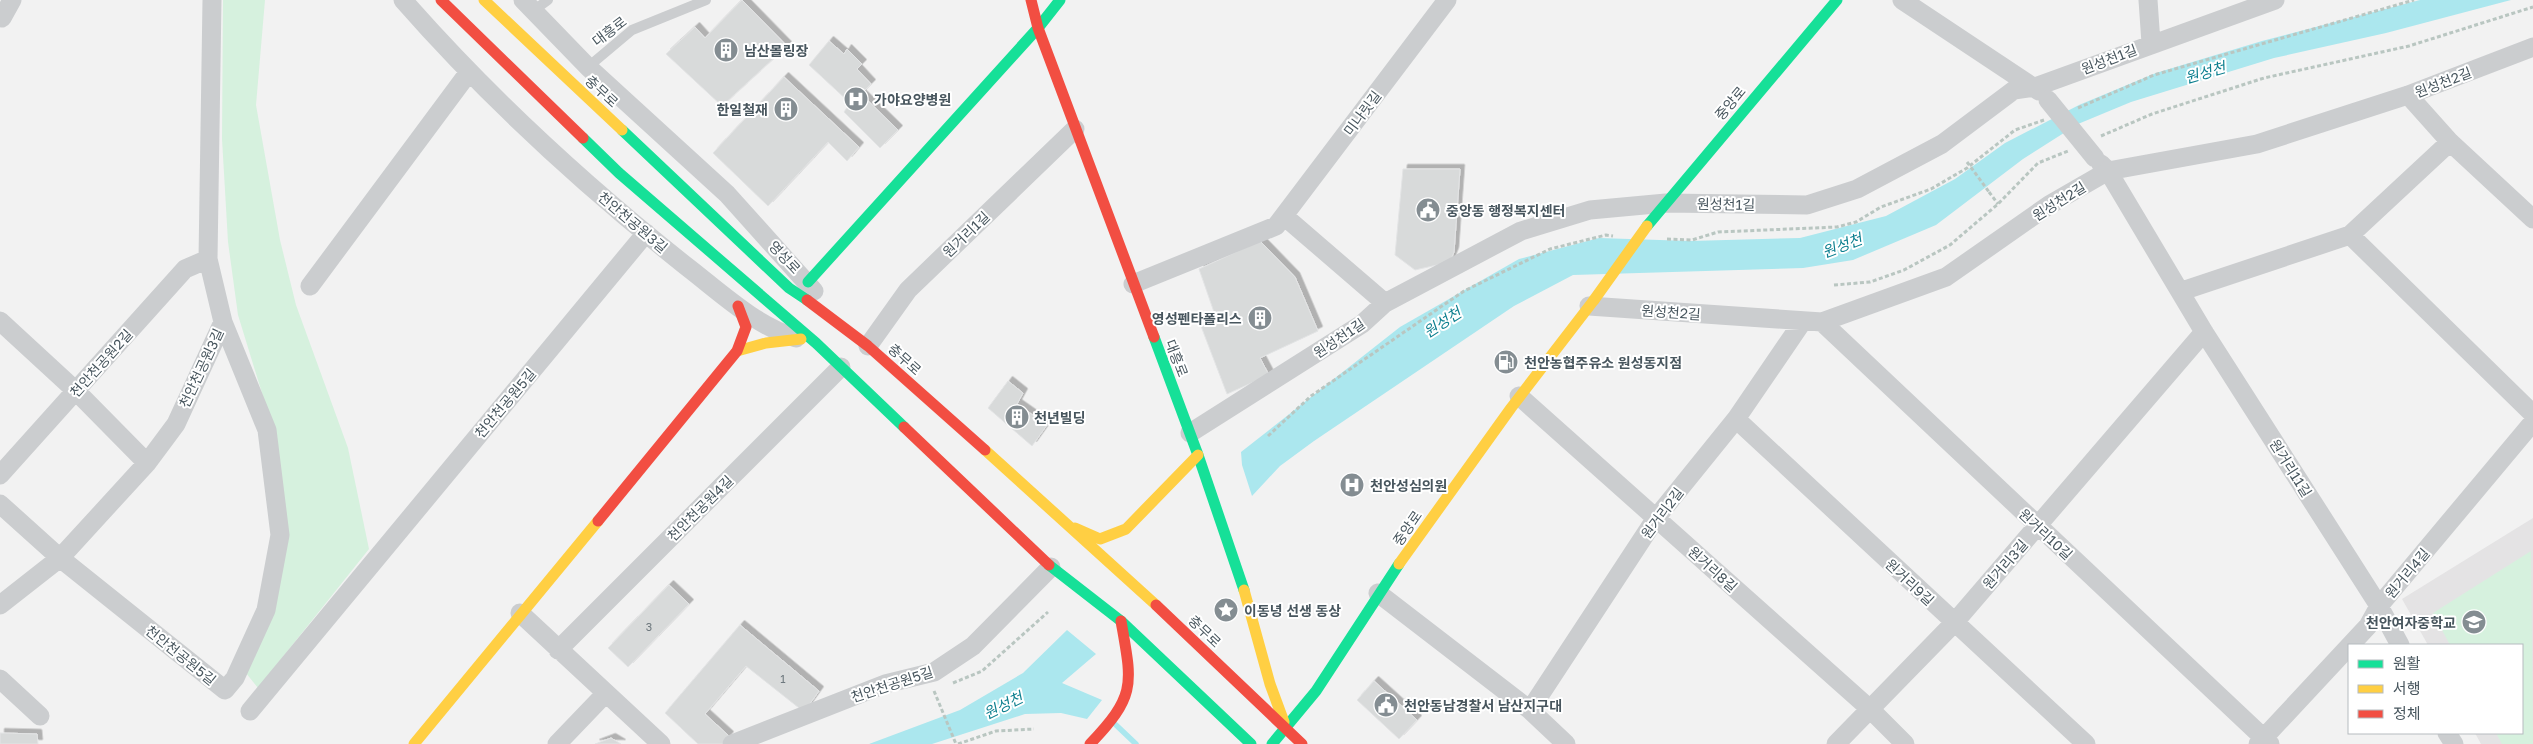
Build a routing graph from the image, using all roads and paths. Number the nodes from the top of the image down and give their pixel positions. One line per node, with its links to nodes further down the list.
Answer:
1 (12, 0): 16 (street)
2 (212, 0): 36 (street, 천안천공원3길)
3 (403, 0): 21 (street, 천안천공원3길)
4 (441, 0): 51 (street)
5 (484, 0): 45 (street, 충무로)
6 (706, 0): 20 (lane, 대흥로)
7 (1031, 0): 17 (street, 대흥로)
8 (1060, 0): 17 (street, 영성로)
9 (1447, 0): 33 (street, 미나릿길)
10 (1836, 0): 30 (street, 중앙로)
11 (1902, 0): 22 (street)
12 (2148, 0): 18 (street)
13 (2275, 0): 18 (street, 원성천1길)
14 (535, 4): 20 (street, 영성로)
15 (2533, 7): 25 (path)
16 (2, 18)
17 (1038, 28): 24 (street, 대흥로); 37 (street, 영성로)
18 (2151, 43): 22 (street, 원성천1길)
19 (2533, 47): 23 (street, 원성천2길)
20 (588, 67): 37 (street, 영성로)
21 (469, 72): 34 (street, 천안천공원3길); 40 (street)
22 (2035, 86): 29 (street, 원거리11길, bridge); 30 (street, 원성천1길)
23 (2408, 95): 26 (street); 29 (street, 원성천2길)
24 (1075, 129): 38 (street, 대흥로); 52 (street, 원거리1길)
25 (2098, 138)
26 (2450, 142): 32 (street); 35 (street)
27 (2070, 150): 31 (path)
28 (1969, 164): 31 (path, bridge)
29 (2102, 164): 41 (street, 원거리11길); 49 (street, 원성천2길)
30 (1666, 203): 42 (street, 원성천1길); 43 (street, 중앙로, bridge)
31 (1998, 204): 39 (path)
32 (2533, 219)
33 (1280, 221): 38 (street); 42 (street)
34 (646, 234): 44 (street, 천안천공원3길); 91 (street, 천안천공원5길)
35 (2350, 235): 41 (street); 57 (street)
36 (208, 259): 48 (street, 천안천공원3길); 55 (street, 천안천공원2길)
37 (808, 282): 45 (street)
38 (1133, 284): 60 (street, 대흥로)
39 (1834, 285)
40 (310, 286)
41 (2182, 291): 50 (street, 원거리11길)
42 (1385, 303): 60 (street, 원성천1길)
43 (1592, 303): 47 (street, 원성천2길); 56 (street, 중앙로)
44 (738, 306): 51 (street, 천안천공원3길); 53 (street)
45 (831, 316): 52 (street, 충무로)
46 (0, 321): 55 (street)
47 (1803, 321): 49 (street, 원성천2길); 58 (street, 원거리2길)
48 (223, 322): 62 (street, 천안천공원3길); 68 (street, 천안천공원5길)
49 (1822, 322): 67 (street, 원거리10길)
50 (2204, 332): 67 (street, 원거리3길); 72 (street, 원거리11길)
51 (809, 341): 53 (street); 54 (street)
52 (868, 346): 66 (street, 충무로)
53 (737, 351): 74 (street)
54 (841, 367): 69 (street); 80 (street, 천안천공원4길)
55 (76, 391): 62 (street); 63 (street, 천안천공원2길)
56 (1519, 396): 65 (street, 원거리8길); 70 (street, 중앙로)
57 (2533, 414)
58 (1736, 420): 65 (street, 원거리2길); 76 (street, 원거리9길)
59 (2533, 422): 72 (street, 원거리4길)
60 (1190, 433): 61 (street, 대흥로)
61 (1198, 455): 66 (street); 81 (street, 대흥로)
62 (147, 463): 68 (street, 천안천공원3길)
63 (0, 474)
64 (0, 504): 68 (street, 천안천공원5길)
65 (1656, 518): 89 (street, 원거리8길); 90 (street, 원거리2길)
66 (1070, 526): 94 (street, 충무로)
67 (2038, 526): 76 (street, 원거리3길); 95 (street, 원거리10길)
68 (60, 558): 71 (street, 천안천공원3길)
69 (1051, 567): 75 (street); 99 (street, 천안천공원5길)
70 (1378, 593): 82 (street, 중앙로); 90 (street)
71 (0, 605)
72 (2379, 606): 77 (street, 원거리4길); 78 (street, 원거리11길)
73 (1048, 612): 84 (path)
74 (520, 613): 80 (street); 96 (street)
75 (1121, 621): 101 (street); 102 (street)
76 (1954, 623): 89 (street, 원거리3길); 108 (street, 원거리9길)
77 (2352, 644)
78 (2399, 644)
79 (2348, 648): 95 (street, 원거리4길)
80 (558, 650): 88 (street)
81 (1262, 655): 85 (street); 94 (street, 대흥로)
82 (1325, 676): 87 (street); 94 (street, 중앙로)
83 (0, 679): 92 (street)
84 (950, 684)
85 (1282, 686)
86 (942, 688): 100 (path)
87 (1299, 692)
88 (605, 694): 97 (street); 98 (street)
89 (1870, 709): 106 (street, 원거리3길); 107 (street, 원거리8길)
90 (1530, 710): 105 (street)
91 (250, 711)
92 (40, 716)
93 (1034, 728): 100 (path)
94 (1287, 730): 103 (street, 중앙로); 104 (street, 충무로)
95 (2264, 742)
96 (414, 744)
97 (557, 744)
98 (661, 744)
99 (732, 744)
100 (957, 744)
101 (1090, 744)
102 (1251, 744)
103 (1272, 744)
104 (1302, 744)
105 (1566, 744)
106 (1836, 744)
107 (1905, 744)
108 (2086, 744)

